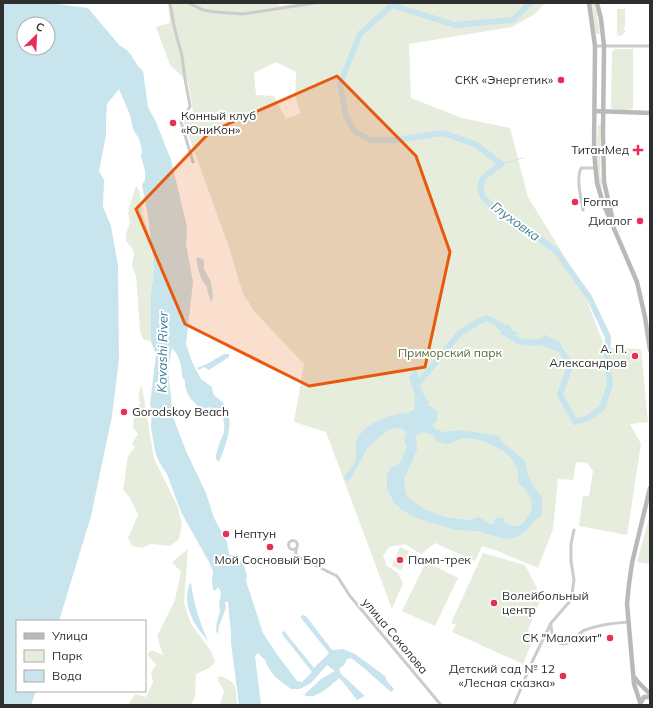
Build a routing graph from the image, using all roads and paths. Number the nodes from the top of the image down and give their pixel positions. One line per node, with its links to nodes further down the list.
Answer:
1 (170, 3): 12 (street)
2 (189, 3): 3 (street)
3 (315, 3)
4 (589, 3): 6 (main road)
5 (597, 3): 7 (main road)
6 (595, 46): 7 (street); 9 (main road)
7 (604, 46): 8 (street); 10 (main road)
8 (650, 46)
9 (595, 111): 10 (main road); 13 (main road)
10 (604, 112): 11 (main road); 14 (main road)
11 (650, 112)
12 (193, 162)
13 (595, 168): 15 (main road); 16 (street)
14 (608, 201): 15 (main road); 17 (main road)
15 (603, 203): 17 (main road)
16 (583, 210)
17 (616, 232): 18 (main road)
18 (650, 350)
19 (650, 488): 22 (main road)
20 (574, 530): 23 (street)
21 (296, 548): 27 (street, улица Соколова)
22 (628, 622): 23 (street); 24 (main road)
23 (551, 623): 28 (street)
24 (634, 677): 25 (main road); 26 (main road)
25 (650, 695): 26 (main road)
26 (640, 704)
27 (441, 705)
28 (514, 705)

